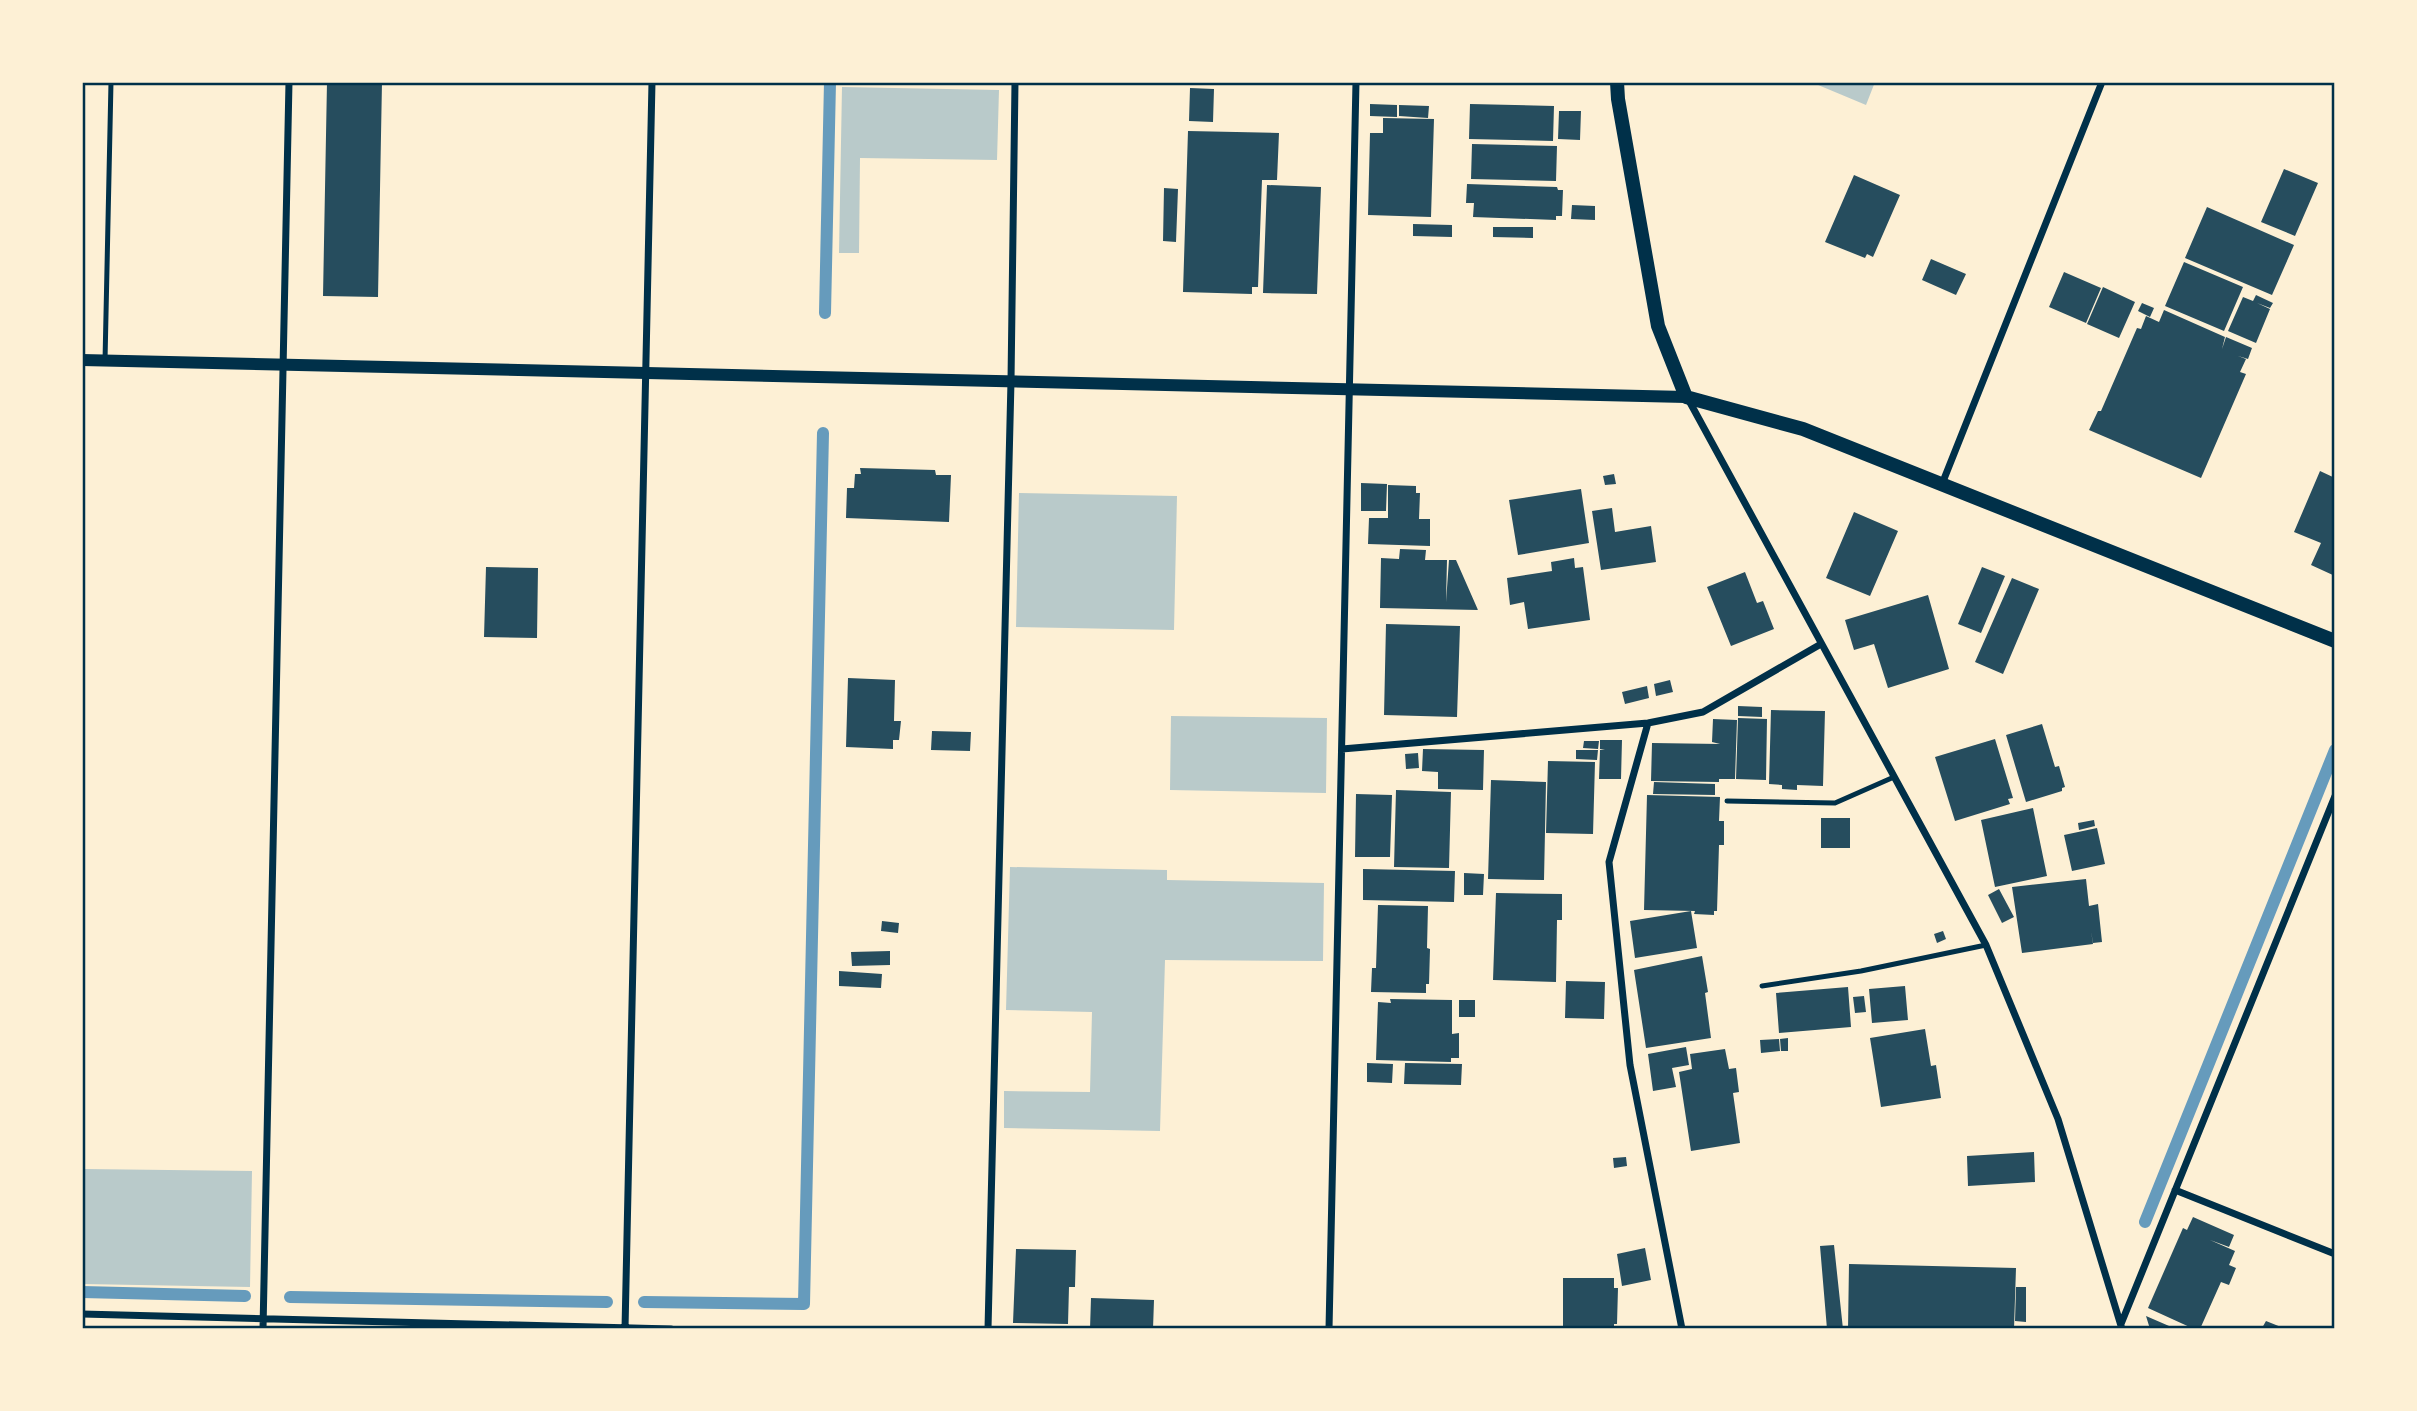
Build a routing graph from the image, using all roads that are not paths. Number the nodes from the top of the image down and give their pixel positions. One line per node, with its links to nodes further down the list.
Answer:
1 (111, 82): 9 (lane)
2 (289, 82): 10 (street)
3 (652, 82): 11 (street)
4 (1015, 82): 12 (street)
5 (1356, 82): 13 (street)
6 (1617, 82): 14 (main road)
7 (2102, 82): 15 (street)
8 (82, 360): 9 (street)
9 (105, 361): 10 (street)
10 (283, 364): 11 (street); 28 (street)
11 (646, 373): 12 (street); 30 (street)
12 (1011, 381): 13 (street); 33 (street)
13 (1350, 389): 14 (street); 19 (street)
14 (1686, 397): 15 (main road); 17 (street)
15 (1941, 484): 16 (main road)
16 (2335, 641)
17 (1821, 644): 18 (street); 20 (street)
18 (1647, 723): 19 (street); 35 (street)
19 (1342, 749): 34 (street)
20 (1894, 777): 22 (lane); 23 (street)
21 (2335, 796): 25 (street)
22 (1727, 801)
23 (1986, 945): 24 (lane); 29 (street)
24 (1762, 986)
25 (2175, 1191): 26 (street); 29 (street)
26 (2335, 1254)
27 (82, 1314): 28 (street)
28 (264, 1319): 30 (street); 31 (street)
29 (2122, 1327)
30 (625, 1328): 32 (street)
31 (263, 1329)
32 (671, 1329)
33 (988, 1329)
34 (1329, 1329)
35 (1682, 1329)

